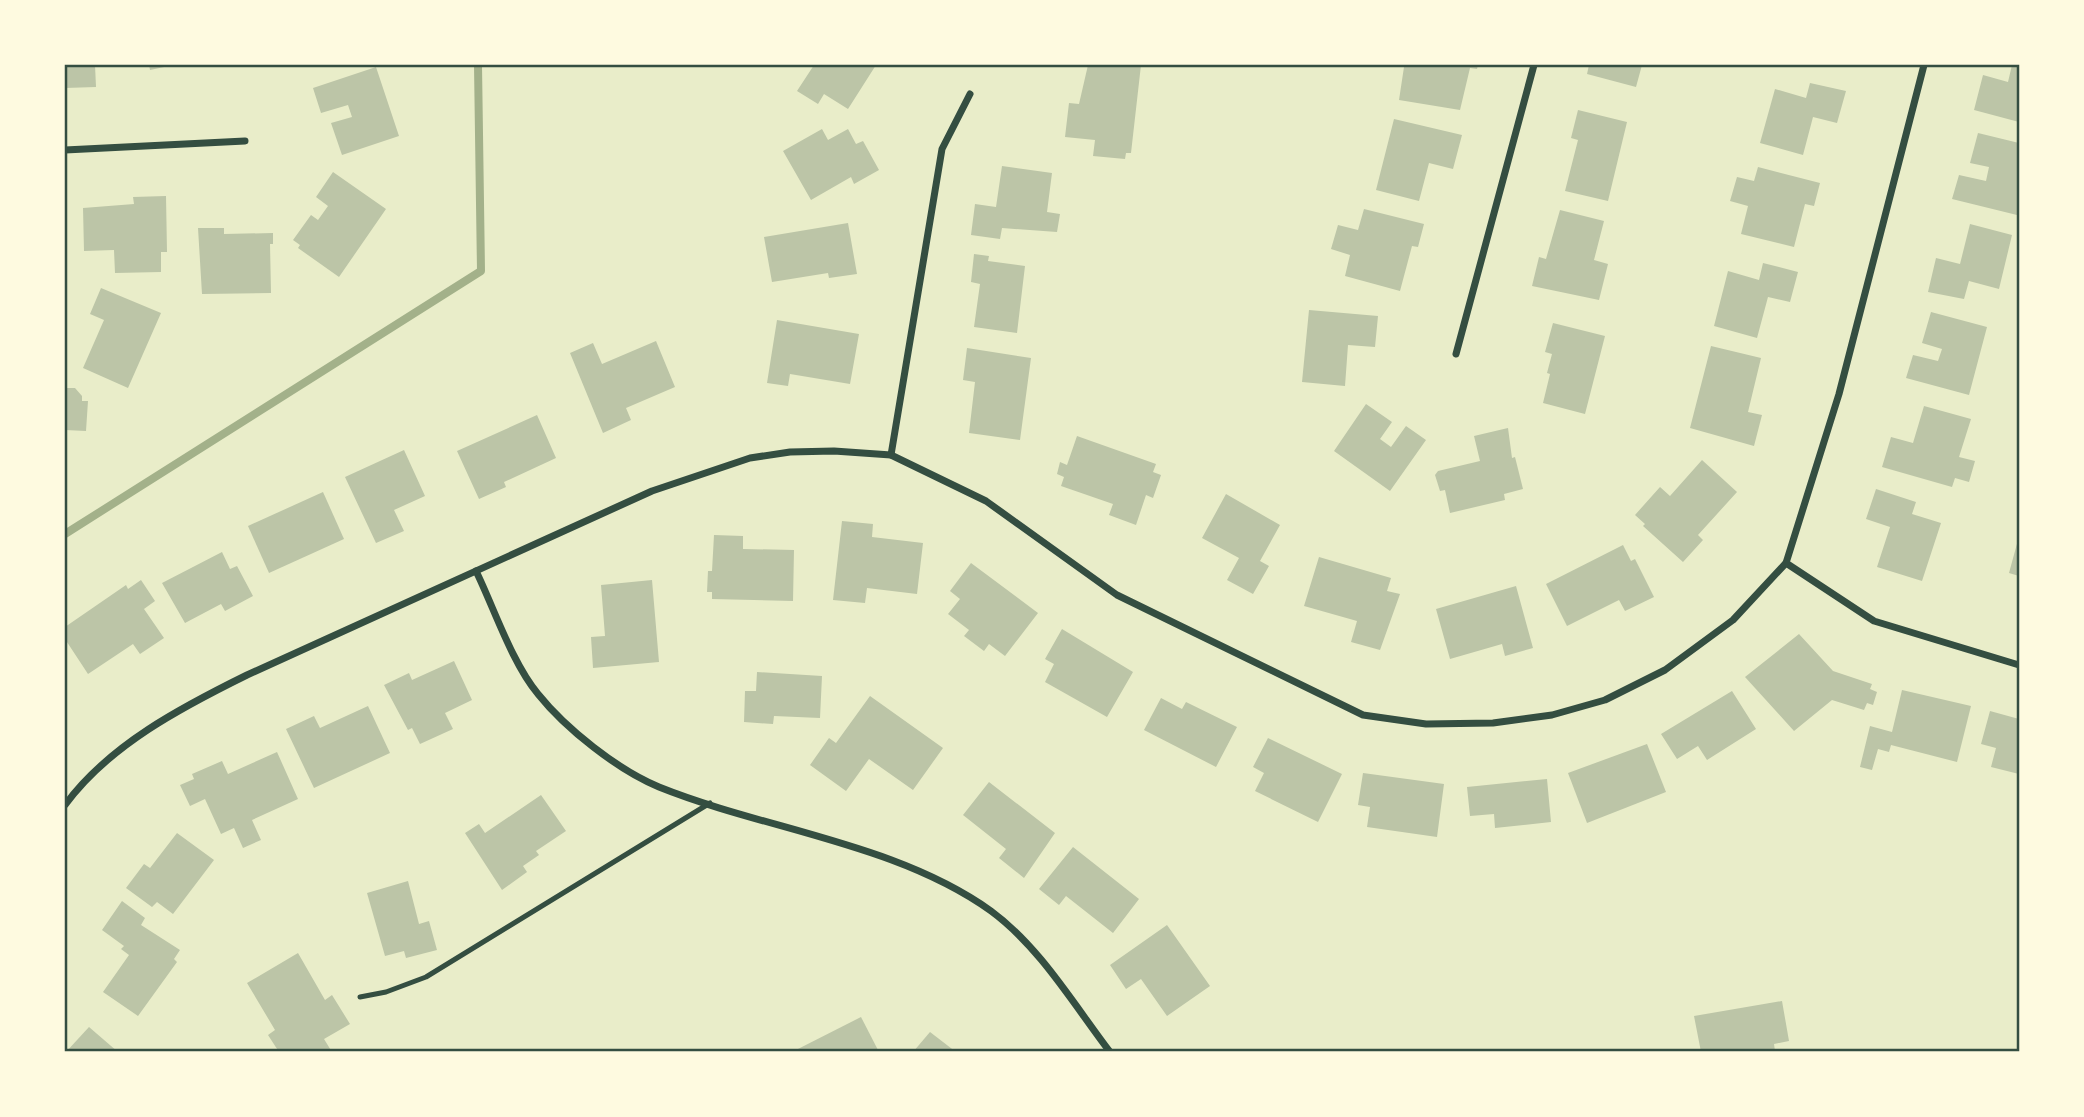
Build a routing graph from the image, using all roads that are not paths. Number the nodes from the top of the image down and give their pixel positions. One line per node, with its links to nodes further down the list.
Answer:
1 (1534, 65): 6 (street)
2 (1924, 65): 8 (street)
3 (970, 94): 7 (street)
4 (244, 141): 5 (street)
5 (65, 150)
6 (1456, 354)
7 (891, 455): 8 (street); 9 (street)
8 (1786, 564): 10 (street)
9 (476, 571): 11 (street); 12 (street)
10 (2019, 665)
11 (710, 803): 13 (lane); 14 (street)
12 (65, 805)
13 (360, 997)
14 (1110, 1052)

